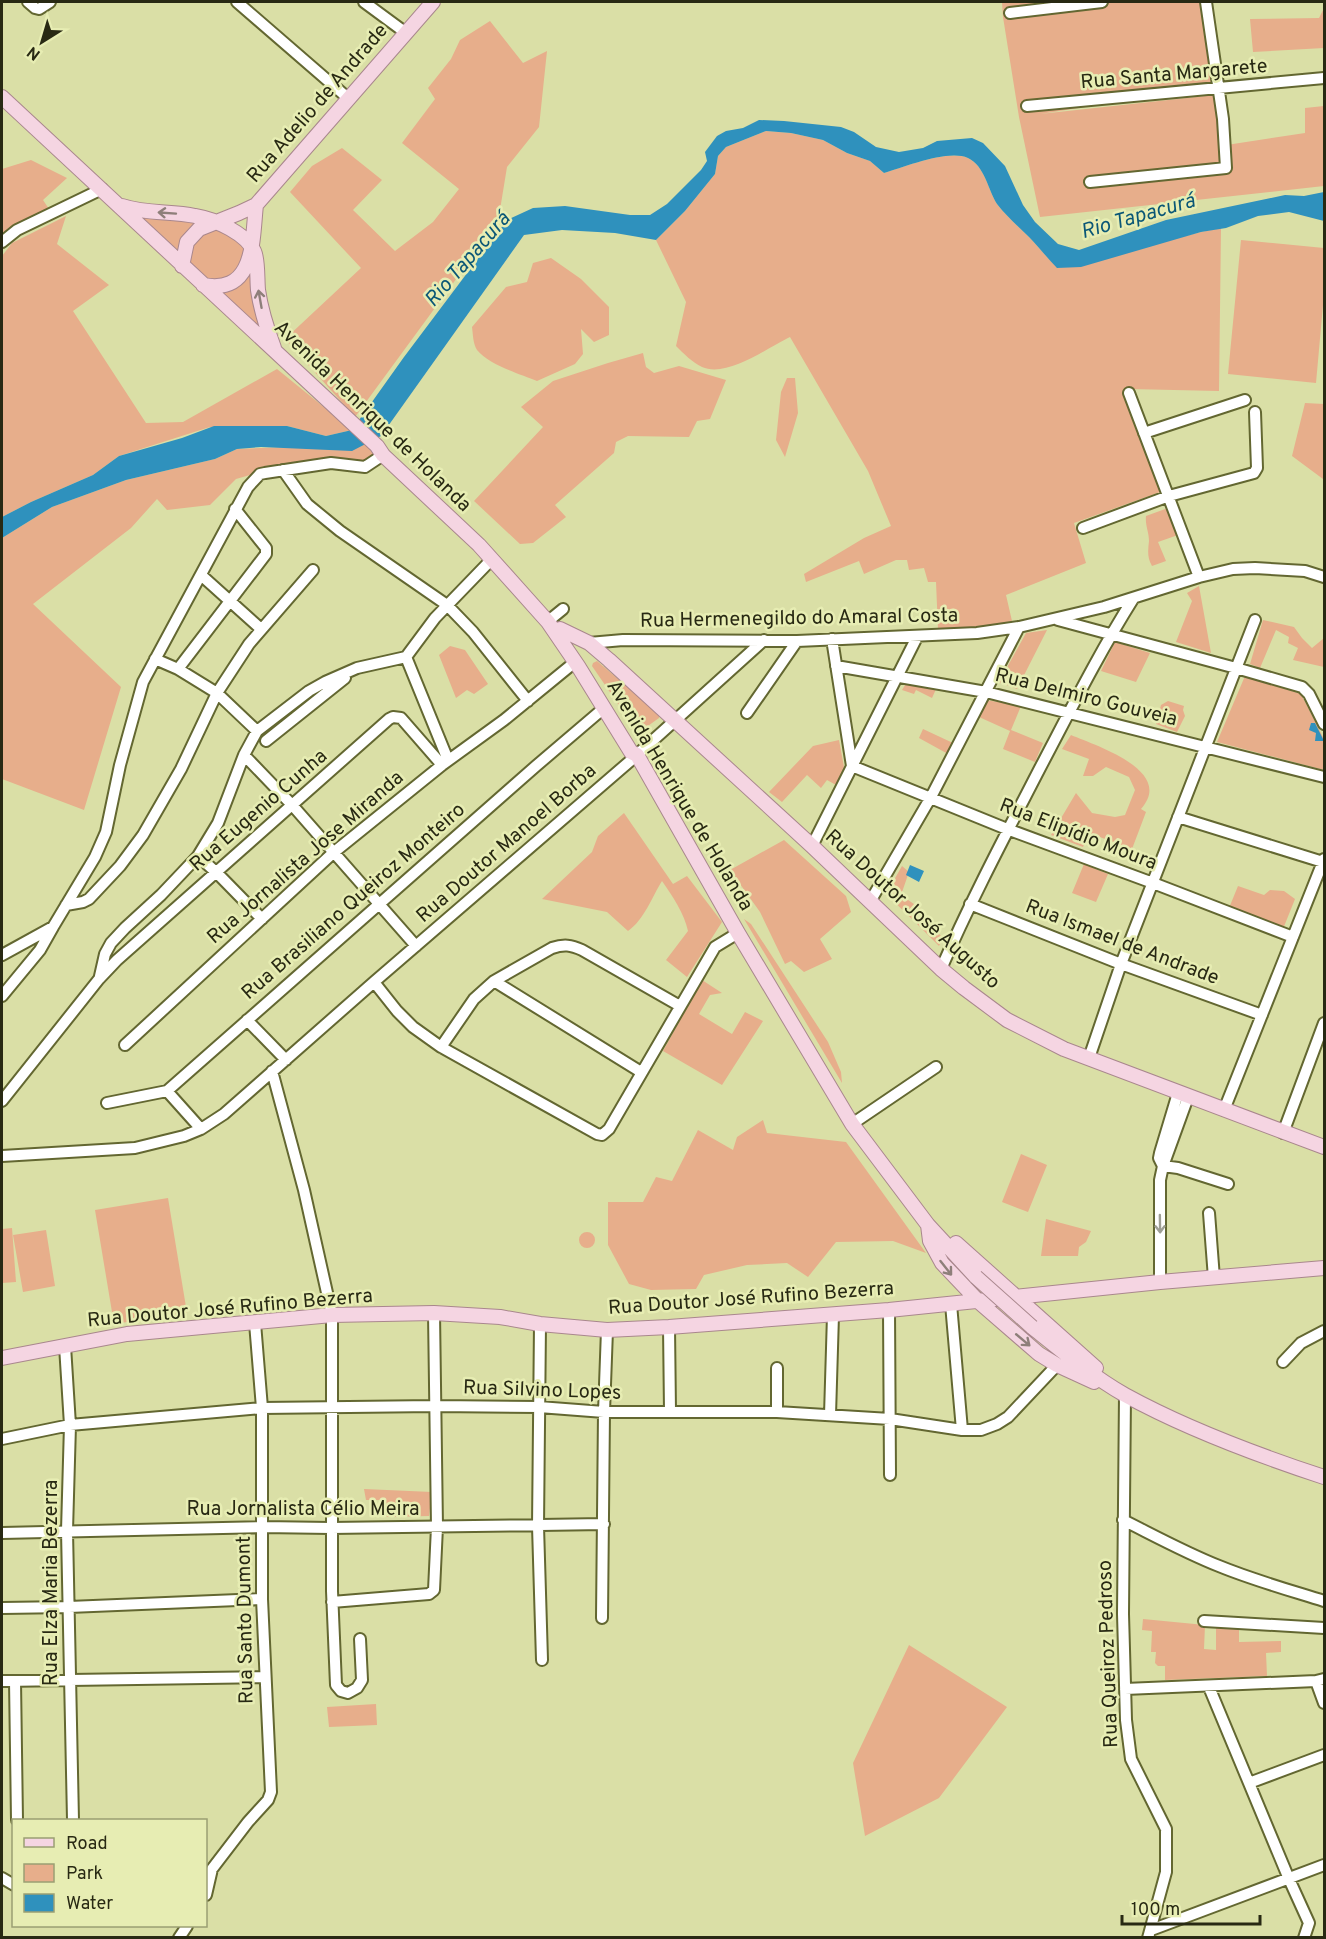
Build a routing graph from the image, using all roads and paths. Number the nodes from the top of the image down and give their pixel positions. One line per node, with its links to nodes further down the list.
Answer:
1 (28, 2): 2 (street)
2 (50, 2)
3 (237, 2): 13 (street)
4 (364, 2): 9 (street)
5 (434, 2): 9 (main road, Rua Adelio de Andrade)
6 (1102, 2): 8 (street)
7 (1206, 2): 11 (street)
8 (1010, 13)
9 (406, 33): 13 (main road, Rua Adelio de Andrade)
10 (1324, 78): 11 (street, Rua Santa Margarete)
11 (1219, 89): 14 (street, Rua Santa Margarete); 15 (street)
12 (2, 98): 16 (main road, Avenida Henrique de Holanda)
13 (349, 99): 18 (main road, Rua Adelio de Andrade)
14 (1027, 106)
15 (1090, 182)
16 (102, 189): 17 (main road, Avenida Henrique de Holanda); 20 (street)
17 (119, 205): 19 (main road, one-way to 17); 22 (main road, Avenida Henrique de Holanda)
18 (256, 205): 19 (main road); 21 (main road)
19 (215, 222): 21 (main road); 22 (main road)
20 (2, 242)
21 (253, 247): 23 (main road); 24 (main road, one-way to 21)
22 (182, 266): 23 (main road, Avenida Henrique de Holanda)
23 (203, 285): 24 (main road, Avenida Henrique de Holanda)
24 (275, 350): 29 (main road, Avenida Henrique de Holanda)
25 (1129, 393): 28 (street)
26 (1245, 400): 28 (street)
27 (1255, 412): 31 (street)
28 (1144, 433): 31 (street)
29 (380, 450): 30 (street); 34 (main road, Avenida Henrique de Holanda); 42 (main road)
30 (283, 470): 32 (street); 41 (street)
31 (1170, 496): 33 (street); 37 (street)
32 (235, 509): 36 (street); 40 (street)
33 (1083, 528)
34 (492, 559): 41 (street); 55 (main road, Avenida Henrique de Holanda)
35 (313, 570): 46 (street)
36 (201, 575): 40 (street); 54 (street)
37 (1199, 577): 38 (street, Rua Hermenegildo do Amaral Costa); 39 (street, Rua Hermenegildo do Amaral Costa)
38 (1324, 577)
39 (1133, 599): 43 (street, Rua Hermenegildo do Amaral Costa); 47 (street)
40 (229, 601): 46 (street); 59 (street)
41 (447, 605): 53 (street); 63 (street)
42 (557, 615): 52 (main road, Rua Doutor José Augusto); 73 (main road)
43 (1054, 620): 45 (street, Rua Hermenegildo do Amaral Costa); 47 (street)
44 (1255, 620): 58 (street)
45 (1019, 627): 48 (street, Rua Hermenegildo do Amaral Costa); 61 (street)
46 (261, 629): 62 (street)
47 (1111, 635): 58 (street); 65 (street)
48 (917, 637): 49 (street, Rua Hermenegildo do Amaral Costa); 60 (street)
49 (832, 639): 51 (street, Rua Hermenegildo do Amaral Costa); 56 (street)
50 (764, 640): 51 (street, Rua Hermenegildo do Amaral Costa); 52 (street, Rua Hermenegildo do Amaral Costa); 67 (street, Rua Doutor Manoel Borba)
51 (797, 641): 66 (street)
52 (589, 643): 67 (main road, Rua Doutor José Augusto)
53 (406, 657): 57 (street); 74 (street)
54 (155, 659): 59 (street); 89 (street)
55 (575, 662): 63 (street, Rua Jornalista Jose Miranda); 64 (main road, Avenida Henrique de Holanda)
56 (836, 666): 60 (street, Rua Delmiro Gouveia); 75 (street)
57 (357, 668): 69 (street); 70 (street)
58 (1236, 668): 68 (street); 71 (street)
59 (178, 669): 62 (street)
60 (896, 677): 61 (street, Rua Delmiro Gouveia); 75 (street)
61 (986, 692): 65 (street, Rua Delmiro Gouveia); 77 (street)
62 (216, 693): 69 (street); 89 (street)
63 (528, 700): 74 (street, Rua Jornalista Jose Miranda)
64 (604, 708): 73 (main road, Avenida Henrique de Holanda); 90 (street, Rua Brasiliano Queiroz Monteiro)
65 (1069, 712): 71 (street, Rua Delmiro Gouveia); 80 (street)
66 (747, 713)
67 (676, 720): 73 (street, Rua Doutor Manoel Borba); 81 (main road, Rua Doutor José Augusto)
68 (1324, 724)
69 (257, 731): 72 (street)
70 (266, 741)
71 (1205, 746): 76 (street, Rua Delmiro Gouveia); 79 (street)
72 (244, 754): 78 (street); 83 (street)
73 (637, 755): 93 (main road, Avenida Henrique de Holanda); 95 (street, Rua Doutor Manoel Borba)
74 (445, 762): 78 (street, Rua Eugenio Cunha); 82 (street, Rua Jornalista Jose Miranda)
75 (852, 766): 77 (street, Rua Elipídio Moura); 81 (street)
76 (1324, 777)
77 (932, 797): 80 (street, Rua Elipídio Moura); 87 (street)
78 (292, 806): 82 (street); 85 (street, Rua Eugenio Cunha)
79 (1178, 818): 84 (street); 86 (street)
80 (1007, 829): 86 (street, Rua Elipídio Moura); 88 (street)
81 (812, 846): 87 (main road, Rua Doutor José Augusto)
82 (333, 853): 90 (street); 91 (street, Rua Jornalista Jose Miranda)
83 (198, 856): 85 (street); 99 (street)
84 (1324, 860): 94 (street)
85 (217, 873): 91 (street); 99 (street, Rua Eugenio Cunha)
86 (1153, 883): 94 (street, Rua Elipídio Moura); 97 (street)
87 (871, 900): 98 (main road, Rua Doutor José Augusto)
88 (970, 904): 97 (street, Rua Ismael de Andrade); 98 (street)
89 (66, 905): 92 (street)
90 (379, 906): 95 (street); 105 (street, Rua Brasiliano Queiroz Monteiro)
91 (262, 919): 107 (street, Rua Jornalista Jose Miranda)
92 (53, 927): 96 (street); 102 (street)
93 (738, 933): 103 (street); 119 (main road, Avenida Henrique de Holanda)
94 (1293, 938): 104 (street)
95 (416, 946): 101 (street, Rua Doutor Manoel Borba)
96 (2, 955)
97 (1121, 964): 104 (street, Rua Ismael de Andrade); 109 (street)
98 (941, 969): 109 (main road, Rua Doutor José Augusto)
99 (99, 979): 116 (street, Rua Eugenio Cunha)
100 (495, 981): 103 (street); 108 (street); 113 (street)
101 (374, 982): 108 (street); 110 (street, Rua Doutor Manoel Borba)
102 (2, 996)
103 (680, 1006): 113 (street)
104 (1262, 1015): 118 (street)
105 (247, 1020): 110 (street); 114 (street, Rua Brasiliano Queiroz Monteiro)
106 (1324, 1023): 121 (street)
107 (125, 1045)
108 (441, 1047): 113 (street)
109 (1089, 1058): 115 (main road, Rua Doutor José Augusto)
110 (286, 1060): 112 (street, Rua Doutor Manoel Borba)
111 (936, 1067): 119 (street)
112 (272, 1071): 120 (street, Rua Doutor Manoel Borba); 138 (street)
113 (641, 1072)
114 (167, 1091): 117 (street); 120 (street)
115 (1183, 1095): 118 (main road, Rua Doutor José Augusto); 124 (street)
116 (2, 1101)
117 (107, 1102)
118 (1224, 1110): 121 (main road, Rua Doutor José Augusto)
119 (852, 1124): 126 (main road, Avenida Henrique de Holanda)
120 (201, 1129): 123 (street, Rua Doutor Manoel Borba)
121 (1282, 1133): 122 (main road, Rua Doutor José Augusto)
122 (1324, 1148)
123 (2, 1156)
124 (1163, 1166): 125 (street); 131 (street, one-way to 131)
125 (1228, 1184)
126 (916, 1208): 128 (main road, Avenida Henrique de Holanda); 132 (main road)
127 (1209, 1213): 130 (street)
128 (928, 1225): 133 (main road, one-way to 133); 149 (main road, Avenida Henrique de Holanda, bridge)
129 (1324, 1268): 130 (main road, Rua Doutor José Rufino Bezerra)
130 (1214, 1278): 131 (main road, Rua Doutor José Rufino Bezerra)
131 (1160, 1282): 132 (main road, Rua Doutor José Rufino Bezerra)
132 (1014, 1297): 133 (main road, Rua Doutor José Rufino Bezerra); 149 (main road)
133 (980, 1302): 134 (main road, Rua Doutor José Rufino Bezerra); 147 (main road, one-way to 147)
134 (951, 1304): 135 (main road, Rua Doutor José Rufino Bezerra); 161 (street)
135 (889, 1310): 137 (main road, Rua Doutor José Rufino Bezerra); 159 (street)
136 (434, 1313): 138 (main road, Rua Doutor José Rufino Bezerra); 140 (main road, Rua Doutor José Rufino Bezerra); 151 (street)
137 (834, 1314): 141 (main road, Rua Doutor José Rufino Bezerra); 158 (street)
138 (332, 1315): 139 (main road, Rua Doutor José Rufino Bezerra); 154 (street)
139 (255, 1323): 144 (main road, Rua Doutor José Rufino Bezerra); 153 (street, Rua Santo Dumont)
140 (540, 1324): 142 (main road, Rua Doutor José Rufino Bezerra); 152 (street)
141 (669, 1327): 142 (main road, Rua Doutor José Rufino Bezerra); 155 (street)
142 (607, 1330): 156 (street)
143 (1324, 1331): 146 (street)
144 (65, 1346): 145 (main road, Rua Doutor José Rufino Bezerra); 160 (street, Rua Elza Maria Bezerra)
145 (2, 1358)
146 (1283, 1362)
147 (1057, 1365): 149 (main road); 161 (street, Rua Silvino Lopes)
148 (777, 1368): 157 (street)
149 (1111, 1386): 150 (main road, Avenida Henrique de Holanda)
150 (1125, 1395): 164 (main road, Avenida Henrique de Holanda); 165 (street, Rua Queiroz Pedroso)
151 (435, 1406): 152 (street, Rua Silvino Lopes); 154 (street, Rua Silvino Lopes); 169 (street)
152 (538, 1407): 156 (street, Rua Silvino Lopes); 167 (street)
153 (262, 1408): 154 (street, Rua Silvino Lopes); 160 (street, Rua Silvino Lopes); 168 (street, Rua Santo Dumont)
154 (332, 1408): 170 (street)
155 (670, 1411): 156 (street, Rua Silvino Lopes); 157 (street, Rua Silvino Lopes)
156 (604, 1412): 166 (street)
157 (777, 1412): 158 (street, Rua Silvino Lopes)
158 (830, 1415): 159 (street, Rua Silvino Lopes)
159 (890, 1419): 161 (street, Rua Silvino Lopes); 163 (street)
160 (70, 1425): 162 (street, Rua Silvino Lopes); 171 (street, Rua Elza Maria Bezerra)
161 (962, 1430)
162 (2, 1439)
163 (890, 1475)
164 (1324, 1477)
165 (1123, 1520): 174 (street); 189 (street, Rua Queiroz Pedroso)
166 (604, 1524): 167 (street, Rua Jornalista Célio Meira); 178 (street)
167 (538, 1526): 169 (street, Rua Jornalista Célio Meira); 182 (street)
168 (262, 1527): 170 (street, Rua Jornalista Célio Meira); 171 (street, Rua Jornalista Célio Meira); 173 (street, Rua Santo Dumont)
169 (436, 1527): 170 (street, Rua Jornalista Célio Meira); 175 (street)
170 (332, 1528): 175 (street)
171 (67, 1531): 172 (street, Rua Jornalista Célio Meira); 176 (street, Rua Elza Maria Bezerra)
172 (2, 1533)
173 (262, 1599): 176 (street); 183 (street, Rua Santo Dumont)
174 (1324, 1601)
175 (332, 1602): 181 (street)
176 (69, 1607): 177 (street); 187 (street, Rua Elza Maria Bezerra)
177 (2, 1608)
178 (602, 1618)
179 (1204, 1621): 180 (street)
180 (1324, 1628)
181 (360, 1639)
182 (542, 1660)
183 (264, 1677): 187 (street); 197 (street, Rua Santo Dumont)
184 (1320, 1680): 188 (street); 190 (street)
185 (2, 1681): 186 (street)
186 (15, 1681): 187 (street); 193 (street)
187 (70, 1681): 194 (street, Rua Elza Maria Bezerra)
188 (1209, 1687): 189 (street); 192 (street)
189 (1125, 1689): 198 (street, Rua Queiroz Pedroso)
190 (1324, 1703)
191 (1324, 1755): 192 (street)
192 (1249, 1783): 196 (street)
193 (17, 1819)
194 (73, 1819)
195 (1324, 1865): 196 (street)
196 (1289, 1879): 198 (street); 199 (street)
197 (207, 1890)
198 (1149, 1934)
199 (1304, 1938)

